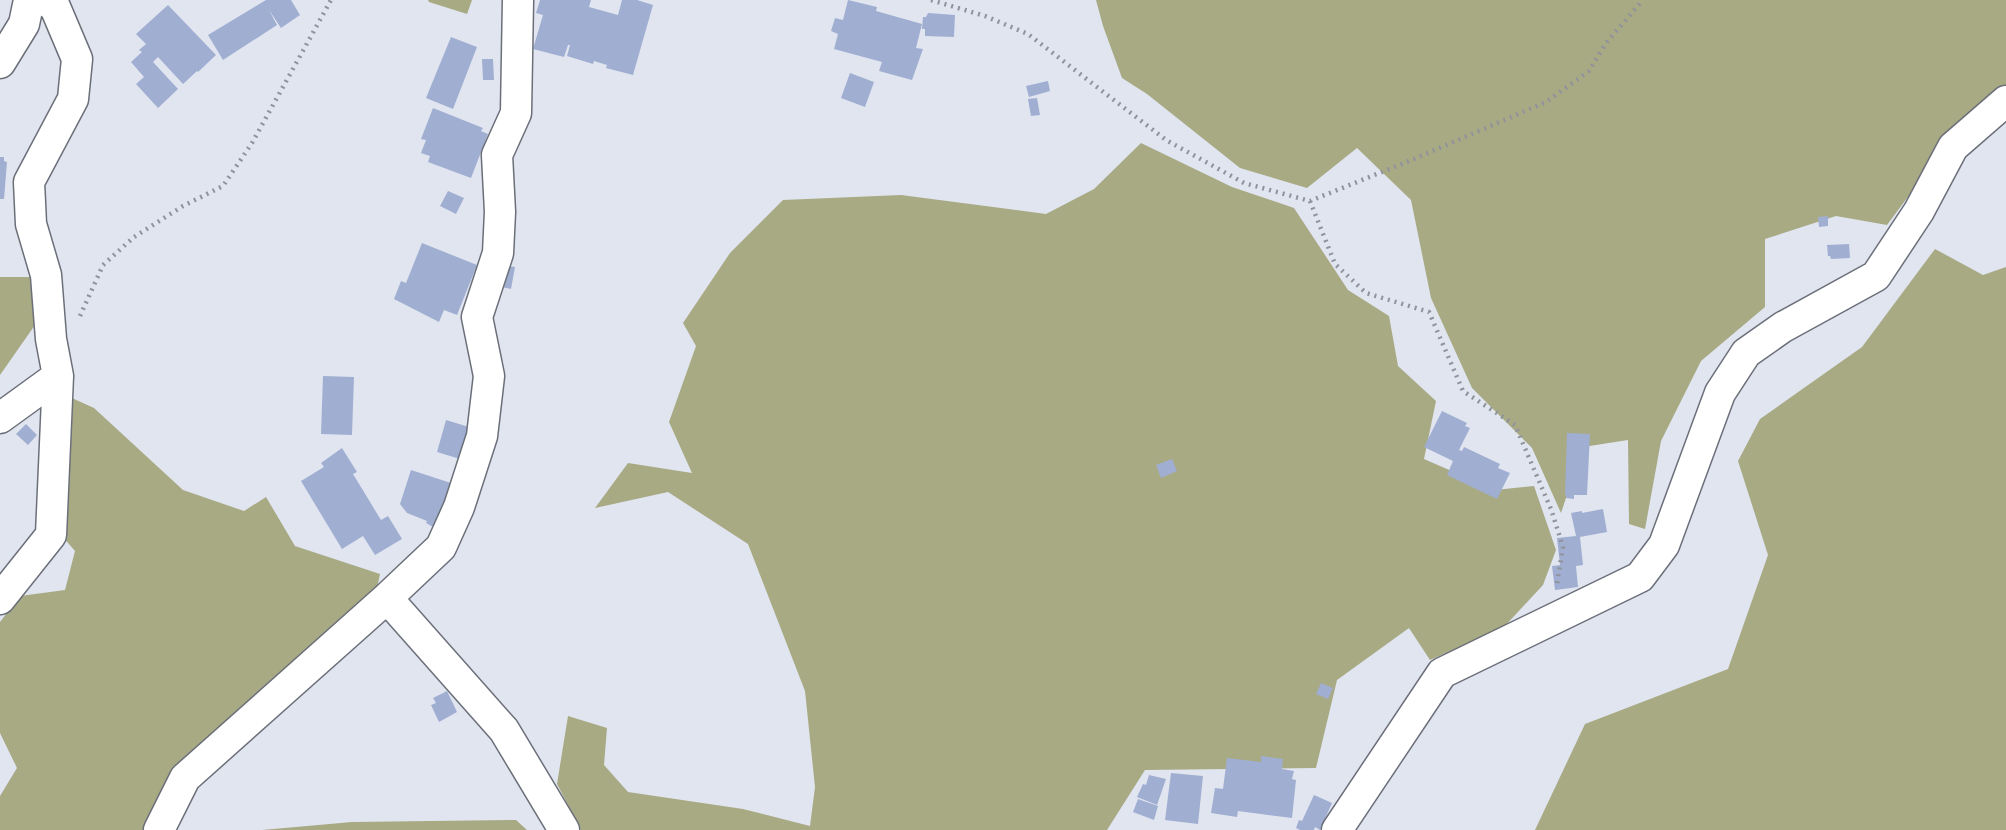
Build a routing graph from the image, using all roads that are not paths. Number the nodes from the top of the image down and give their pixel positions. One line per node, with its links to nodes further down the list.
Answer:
1 (29, 0): 4 (street)
2 (45, 0): 6 (street)
3 (519, 0): 8 (street)
4 (0, 63)
5 (2006, 102): 12 (street)
6 (58, 376): 7 (street); 9 (street)
7 (0, 418)
8 (387, 598): 10 (street); 11 (street)
9 (0, 599)
10 (159, 830)
11 (564, 830)
12 (1337, 830)

